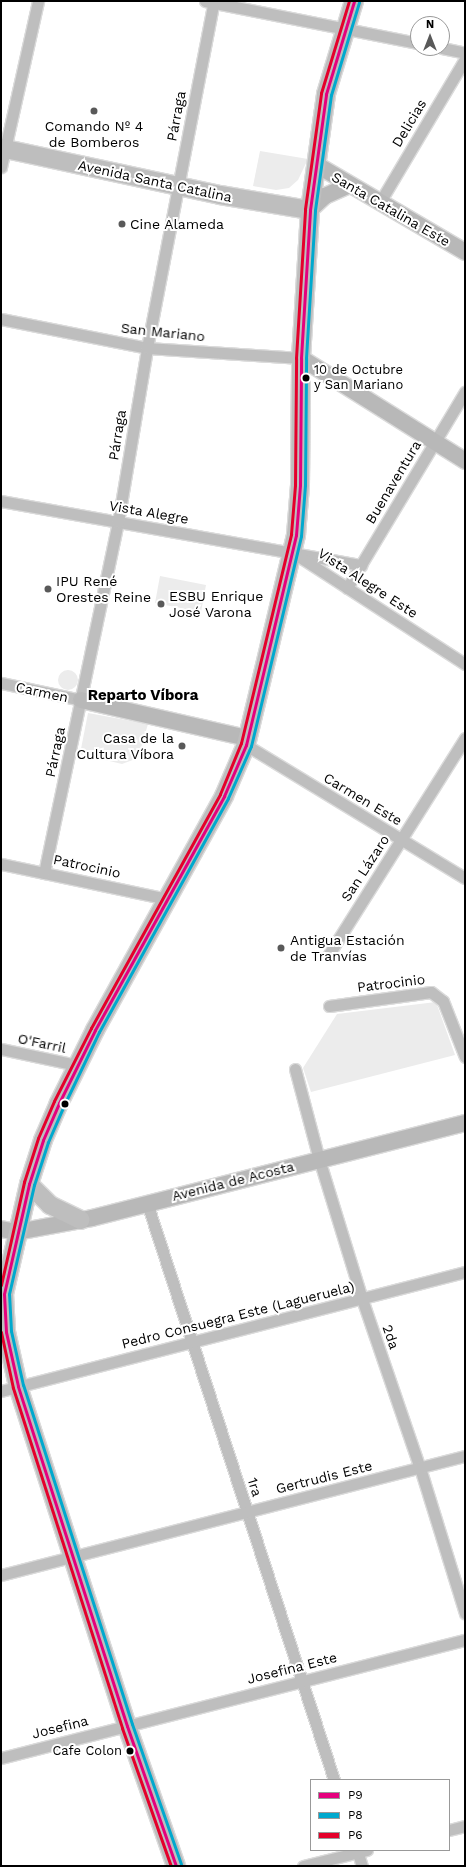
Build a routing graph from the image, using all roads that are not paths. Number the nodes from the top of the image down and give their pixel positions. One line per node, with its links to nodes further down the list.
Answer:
1 (38, 1): 9 (street)
2 (354, 1): 4 (main road)
3 (211, 2): 4 (street); 13 (street, Párraga)
4 (344, 27): 5 (street); 11 (main road)
5 (410, 41)
6 (450, 50): 7 (street)
7 (465, 53)
8 (465, 59): 14 (street, Delicias)
9 (3, 149): 10 (street); 13 (main road, Avenida Santa Catalina)
10 (1, 167)
11 (316, 173): 12 (street, Santa Catalina Este); 15 (main road); 16 (main road)
12 (350, 185): 14 (street, Santa Catalina Este); 16 (street)
13 (178, 186): 15 (main road, Avenida Santa Catalina); 19 (street, Párraga)
14 (380, 202): 17 (street, Santa Catalina Este)
15 (266, 203): 16 (main road, Avenida Santa Catalina)
16 (310, 210): 20 (main road)
17 (465, 252)
18 (1, 319): 19 (street, San Mariano)
19 (147, 348): 20 (street, San Mariano); 25 (street, Párraga)
20 (301, 358): 22 (street); 26 (main road)
21 (465, 392): 22 (street, Buenaventura)
22 (434, 442): 23 (street); 27 (street, Buenaventura)
23 (465, 461)
24 (1, 501): 25 (street, Vista Alegre)
25 (118, 522): 26 (street, Vista Alegre); 31 (street, Párraga)
26 (293, 552): 27 (street, Vista Alegre Este); 28 (street, Vista Alegre Este); 33 (main road)
27 (361, 565): 28 (street, Buenaventura)
28 (347, 588): 29 (street, Vista Alegre Este)
29 (465, 664)
30 (1, 683): 31 (street, Carmen)
31 (81, 700): 33 (street, Carmen); 36 (street, Párraga)
32 (465, 738): 34 (street, San Lázaro)
33 (246, 741): 34 (street, Carmen Este); 38 (main road)
34 (401, 840): 37 (street, Carmen Este); 39 (street, San Lázaro)
35 (1, 864): 36 (street, Patrocinio)
36 (44, 873): 38 (street, Patrocinio)
37 (465, 878)
38 (167, 899): 43 (main road)
39 (329, 954)
40 (329, 1006): 42 (street, Patrocinio)
41 (1, 1049): 43 (street, O'Farril)
42 (465, 1057)
43 (76, 1066): 47 (main road)
44 (295, 1069): 46 (street, 2da)
45 (465, 1123): 46 (street, Avenida de Acosta)
46 (319, 1159): 48 (street, Avenida de Acosta); 52 (street, 2da)
47 (29, 1184): 49 (main road); 50 (main road)
48 (147, 1203): 49 (street, Avenida de Acosta); 53 (street, 1ra)
49 (81, 1220): 50 (street, Avenida de Acosta)
50 (9, 1231): 54 (main road)
51 (465, 1272): 52 (street, Pedro Consuegra Este (Lagueruela))
52 (362, 1299): 53 (street, Pedro Consuegra Este (Lagueruela)); 57 (street, 2da)
53 (193, 1342): 54 (street, Pedro Consuegra Este (Lagueruela)); 58 (street, 1ra)
54 (18, 1386): 55 (street, Pedro Consuegra Este (Lagueruela)); 59 (main road)
55 (1, 1391)
56 (465, 1456): 57 (street, Gertrudis Este)
57 (420, 1468): 58 (street, Gertrudis Este); 61 (street, 2da)
58 (247, 1512): 59 (street, Gertrudis Este); 63 (street, 1ra)
59 (74, 1557): 60 (street, Gertrudis Este); 64 (main road)
60 (1, 1575)
61 (465, 1613)
62 (465, 1640): 63 (street, Josefina Este)
63 (302, 1681): 64 (street, Josefina Este); 66 (street, 1ra)
64 (127, 1726): 65 (street, Josefina); 70 (main road)
65 (1, 1758)
66 (334, 1779)
67 (465, 1826): 68 (street)
68 (450, 1830)
69 (360, 1851): 71 (street); 72 (street)
70 (176, 1866)
71 (303, 1866)
72 (362, 1866)

